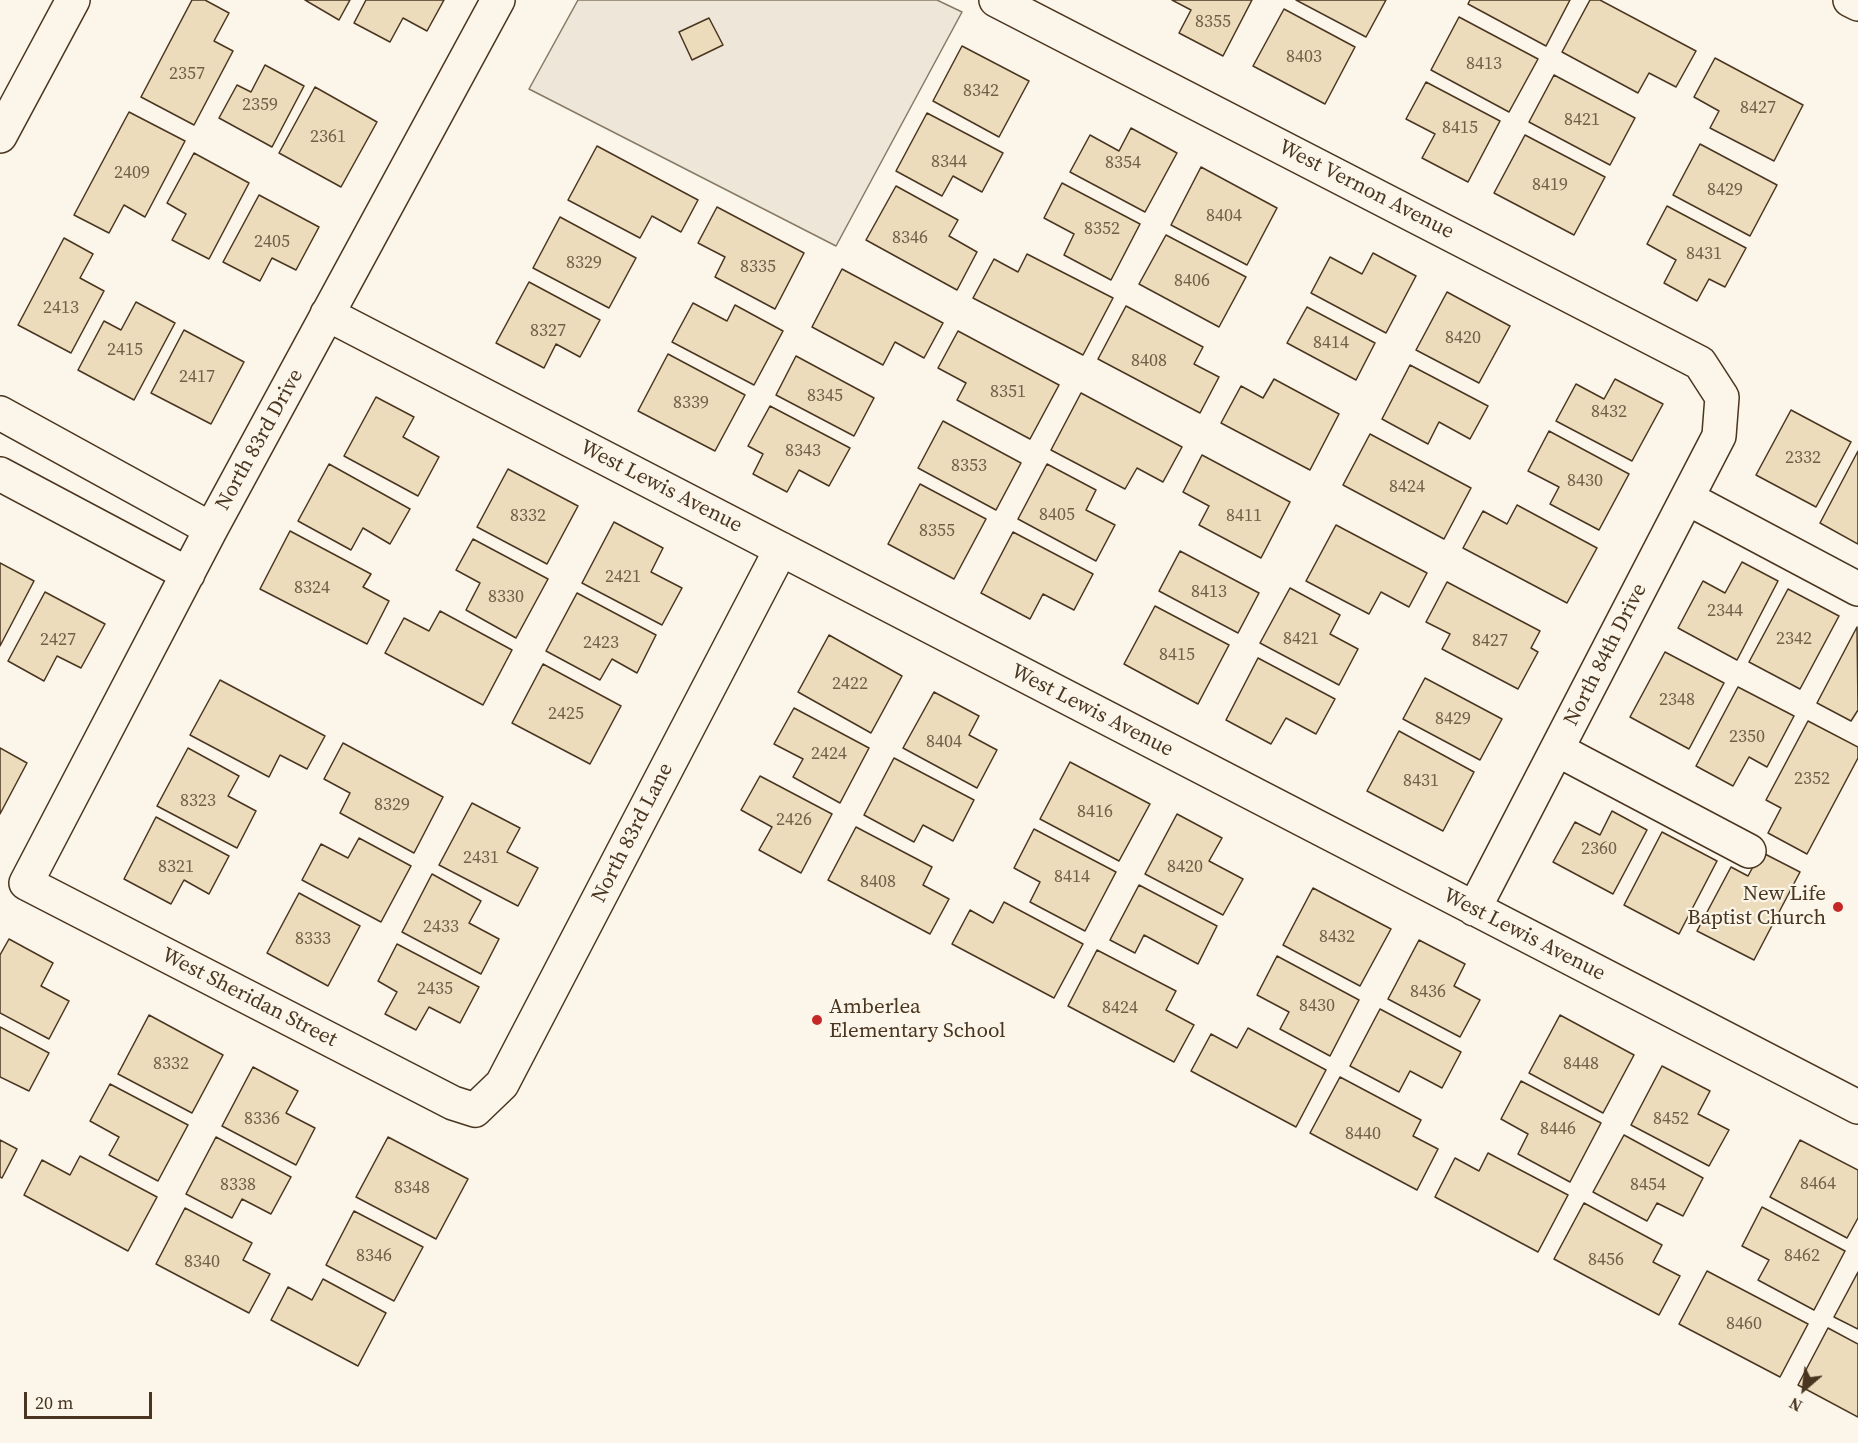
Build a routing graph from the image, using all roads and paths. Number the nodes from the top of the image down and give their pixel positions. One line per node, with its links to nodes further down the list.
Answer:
1 (73, 0): 6 (street)
2 (498, 0): 7 (street, North 83rd Drive)
3 (996, 0): 8 (street, West Vernon Avenue)
4 (1850, 0): 5 (street)
5 (1858, 4)
6 (0, 136)
7 (327, 314): 14 (street, North 83rd Drive); 15 (street, West Lewis Avenue)
8 (1722, 397): 13 (street, North 84th Drive)
9 (0, 413): 10 (street)
10 (62, 448): 12 (street); 14 (street)
11 (0, 474): 12 (street)
12 (37, 494): 16 (street)
13 (1687, 498): 17 (street); 18 (street, North 84th Drive)
14 (211, 529): 16 (street, North 83rd Drive)
15 (781, 549): 21 (street, West Lewis Avenue); 23 (street, North 83rd Lane)
16 (188, 574): 20 (street, North 83rd Drive)
17 (1858, 589)
18 (1558, 750): 19 (street); 21 (street, North 84th Drive)
19 (1749, 851)
20 (26, 883): 23 (street, West Sheridan Street)
21 (1474, 909): 22 (street, West Lewis Avenue)
22 (1858, 1107)
23 (475, 1110)

